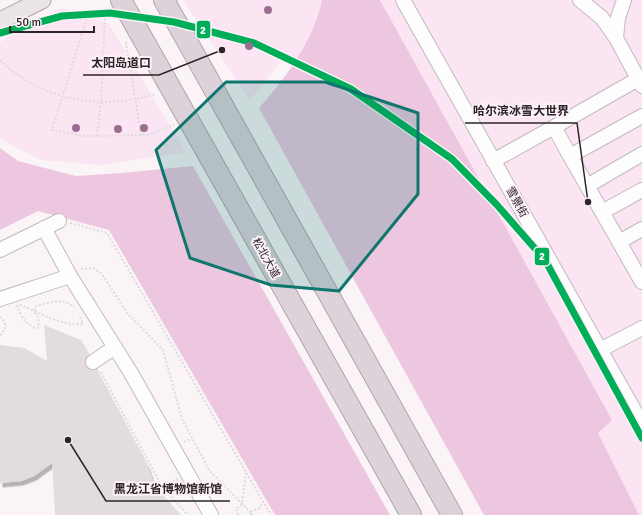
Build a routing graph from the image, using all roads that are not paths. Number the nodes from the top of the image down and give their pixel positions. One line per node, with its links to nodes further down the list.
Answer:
1 (42, 0): 7 (main road)
2 (121, 0): 32 (highway, 松北大道)
3 (164, 0): 33 (highway)
4 (580, 0): 8 (street)
5 (624, 0): 8 (street)
6 (407, 2): 14 (street, 雪景街)
7 (0, 21)
8 (616, 38): 9 (street)
9 (640, 82): 11 (street)
10 (642, 116): 13 (street)
11 (554, 127): 13 (street); 14 (street)
12 (642, 154): 15 (street)
13 (570, 156): 15 (street)
14 (493, 161): 28 (street, 雪景街)
15 (587, 186): 17 (street)
16 (642, 190): 17 (street)
17 (602, 212): 21 (street)
18 (59, 221): 19 (street)
19 (44, 228): 22 (street); 23 (street)
20 (642, 229): 21 (street)
21 (619, 242): 24 (street)
22 (0, 250)
23 (70, 276): 25 (street); 27 (street)
24 (642, 281)
25 (0, 299)
26 (642, 328): 28 (street)
27 (115, 347): 29 (street); 31 (street)
28 (600, 350): 30 (street, 雪景街)
29 (94, 361)
30 (642, 424)
31 (210, 515)
32 (411, 515)
33 (452, 515)

